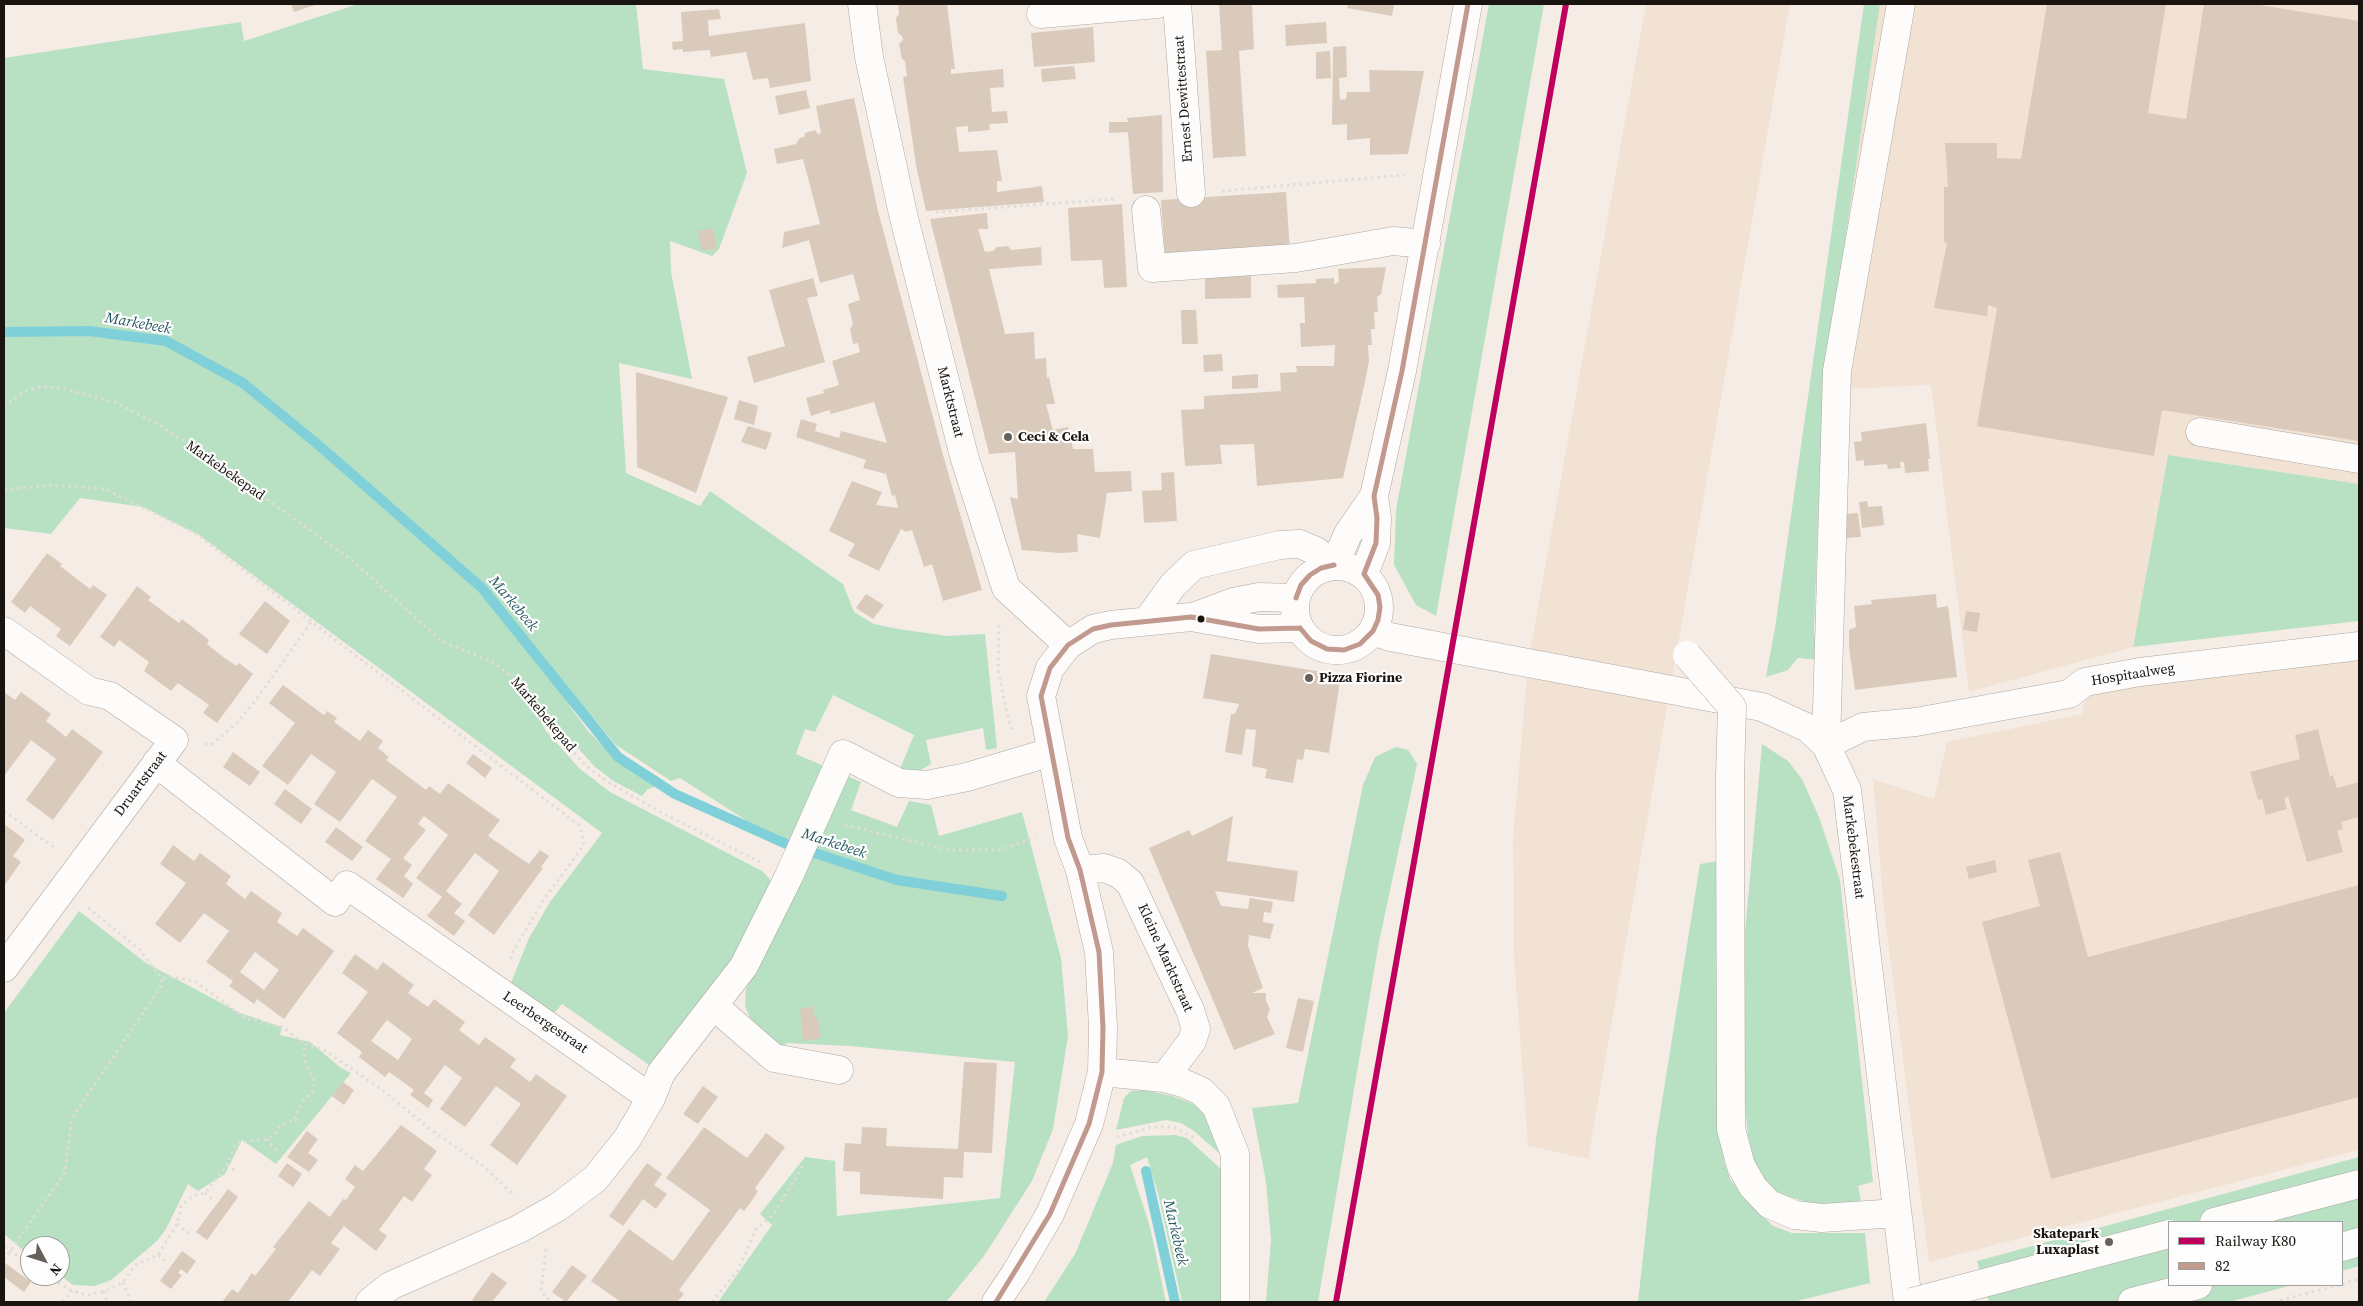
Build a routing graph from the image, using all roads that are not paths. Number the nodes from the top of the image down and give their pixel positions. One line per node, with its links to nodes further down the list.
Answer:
1 (862, 4): 21 (main road, Marktstraat)
2 (1158, 4): 6 (main road)
3 (1177, 4): 7 (main road, Ernest Dewittestraat)
4 (1468, 4): 9 (main road)
5 (1900, 4): 24 (main road)
6 (1041, 14)
7 (1191, 193)
8 (1146, 210): 9 (main road)
9 (1426, 244): 12 (main road)
10 (2200, 432): 11 (main road)
11 (2359, 459)
12 (1374, 496): 13 (main road); 14 (main road)
13 (1334, 565): 14 (main road); 15 (main road); 17 (main road)
14 (1364, 574): 20 (main road)
15 (1296, 598): 16 (main road); 18 (main road)
16 (1191, 617): 17 (main road); 18 (main road)
17 (1147, 621): 21 (main road)
18 (1300, 628): 20 (main road)
19 (4, 631): 26 (main road, Druartstraat)
20 (1372, 631): 24 (main road, Markebekestraat)
21 (1068, 645): 25 (main road)
22 (2359, 646): 24 (main road, Hospitaalweg)
23 (1687, 655): 35 (main road, bridge)
24 (1826, 744): 35 (main road, Markebekestraat)
25 (1051, 752): 27 (main road); 29 (main road)
26 (156, 763): 28 (main road, Druartstraat); 33 (main road, Leerbergestraat)
27 (1080, 870): 31 (main road); 32 (main road, Kleine Marktstraat)
28 (4, 968)
29 (714, 1006): 30 (main road); 33 (main road)
30 (839, 1070)
31 (1102, 1072): 32 (main road); 42 (main road)
32 (1164, 1078): 43 (main road)
33 (651, 1098): 41 (main road)
34 (2359, 1184): 36 (main road)
35 (1897, 1213): 44 (main road, Markebekestraat)
36 (2218, 1221)
37 (2168, 1234): 45 (main road, bridge)
38 (2359, 1242): 39 (main road)
39 (2343, 1247)
40 (2194, 1286): 46 (main road)
41 (370, 1302)
42 (996, 1302)
43 (1235, 1302)
44 (1908, 1302)
45 (1912, 1302)
46 (2132, 1302)

